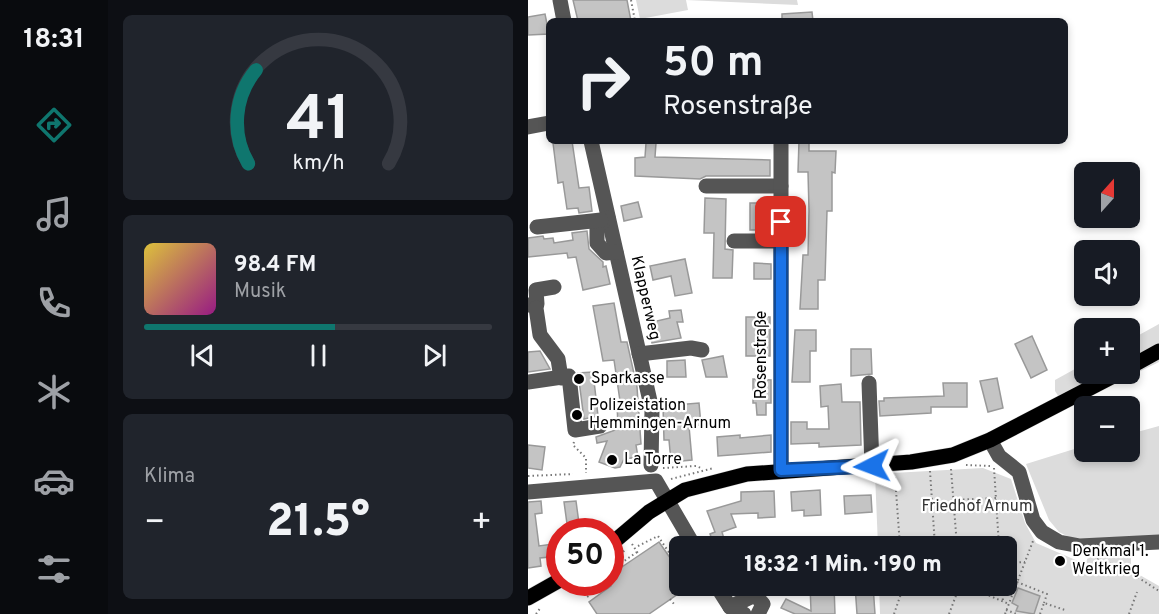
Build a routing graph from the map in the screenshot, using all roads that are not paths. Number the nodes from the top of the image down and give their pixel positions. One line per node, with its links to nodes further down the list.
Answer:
1 (560, 0): 2 (street)
2 (563, 18)
3 (546, 124): 4 (street)
4 (528, 127)
5 (592, 144): 9 (street, Klapperweg)
6 (781, 144): 8 (street, Rosenstraße)
7 (706, 186): 8 (street)
8 (781, 186): 12 (street, Rosenstraße)
9 (604, 219): 10 (street); 16 (street, Klapperweg)
10 (537, 227)
11 (734, 241): 12 (street)
12 (781, 241): 25 (street, Rosenstraße)
13 (554, 287): 14 (street)
14 (532, 307): 17 (street)
15 (702, 350): 16 (street)
16 (639, 354): 23 (street, Klapperweg)
17 (561, 378): 18 (street); 21 (street)
18 (528, 382)
19 (869, 383): 24 (street)
20 (1098, 384): 22 (main road)
21 (600, 426)
22 (990, 440): 24 (main road); 30 (street)
23 (652, 466)
24 (872, 466): 25 (main road)
25 (781, 470): 27 (main road)
26 (528, 492): 27 (street)
27 (668, 499): 28 (main road); 29 (street)
28 (624, 534)
29 (688, 536)
30 (1159, 542)
31 (546, 588): 33 (main road)
32 (723, 596): 34 (street)
33 (528, 598)
34 (730, 607): 35 (street); 36 (street)
35 (744, 614)
36 (758, 614)

